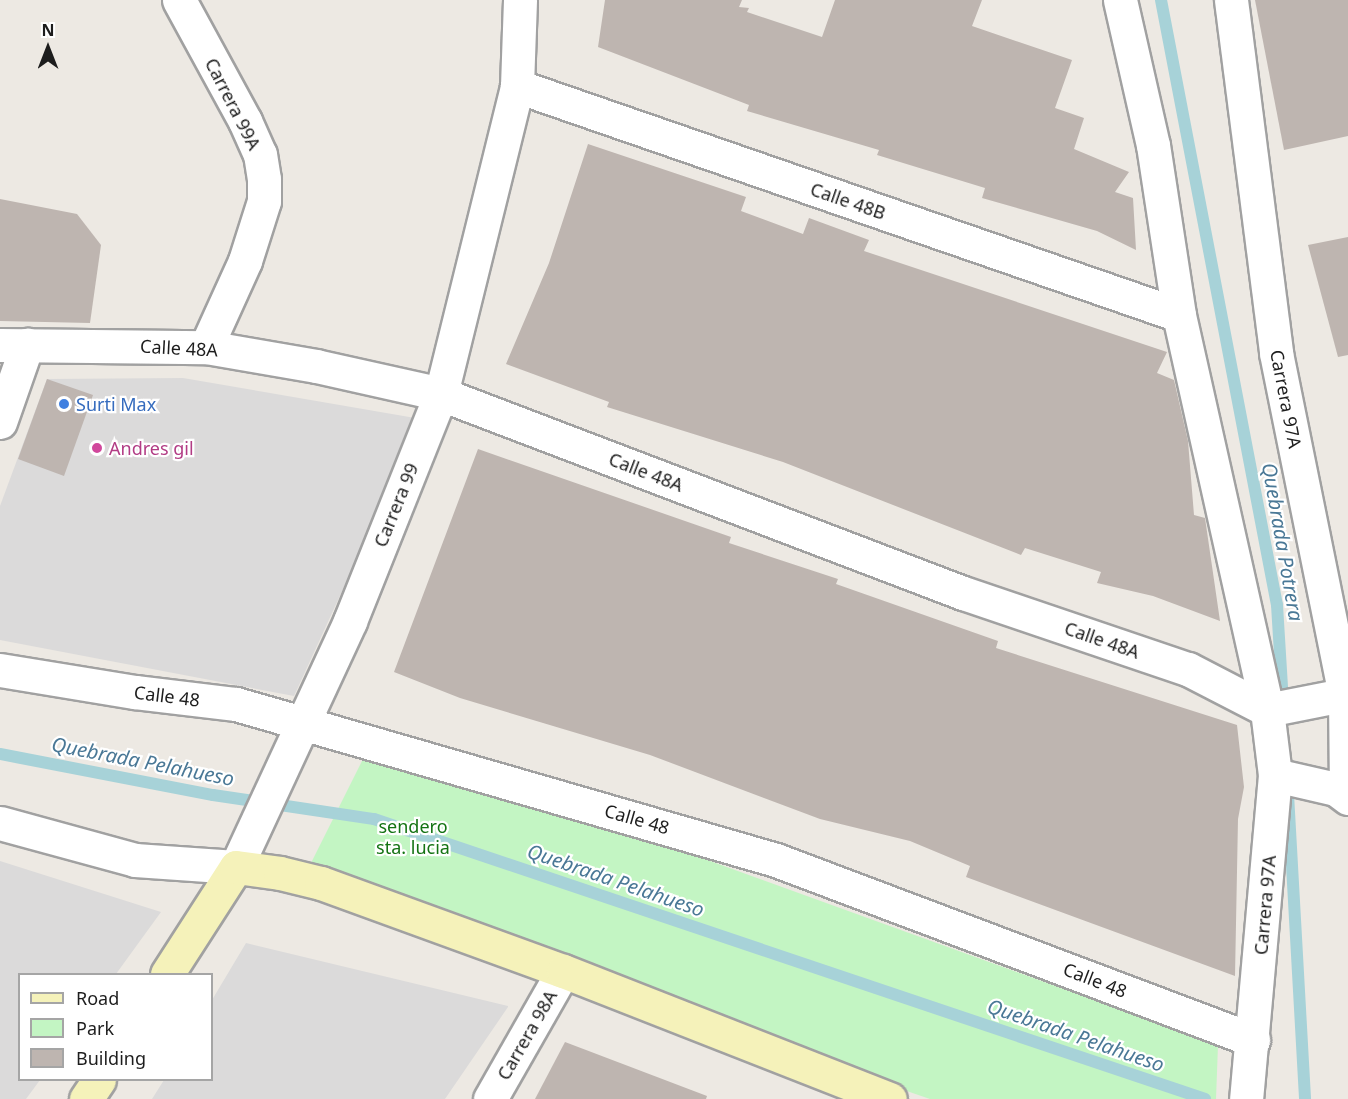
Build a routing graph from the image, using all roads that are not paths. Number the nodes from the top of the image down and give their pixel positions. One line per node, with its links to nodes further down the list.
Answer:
1 (179, 0): 8 (street, Carrera 99A)
2 (1119, 0): 6 (street, Carrera 97A)
3 (1231, 0): 12 (street, Carrera 97A)
4 (514, 6): 5 (street, Carrera 99)
5 (517, 86): 6 (street, Calle 48B); 9 (street, Carrera 99)
6 (1179, 315): 13 (street, Carrera 97A)
7 (14, 345): 8 (street, Calle 48A); 10 (street)
8 (206, 347): 9 (street, Calle 48A)
9 (441, 394): 13 (street, Calle 48A); 14 (street, Carrera 99)
10 (0, 422)
11 (0, 670): 14 (street, Calle 48)
12 (1343, 696): 13 (street); 16 (street, Carrera 97A)
13 (1270, 709): 15 (street, Carrera 97A)
14 (299, 733): 18 (street, Carrera 99); 21 (street, Calle 48)
15 (1279, 776): 16 (street); 21 (street, Carrera 97A)
16 (1344, 794)
17 (0, 823): 18 (street)
18 (241, 859): 19 (street); 20 (street, Carrera 99)
19 (563, 971): 25 (street, Carrera 98A); 26 (street)
20 (168, 973)
21 (1253, 1040): 23 (street, Carrera 97A)
22 (98, 1081): 24 (street)
23 (1247, 1088)
24 (86, 1099)
25 (490, 1099)
26 (890, 1099)

